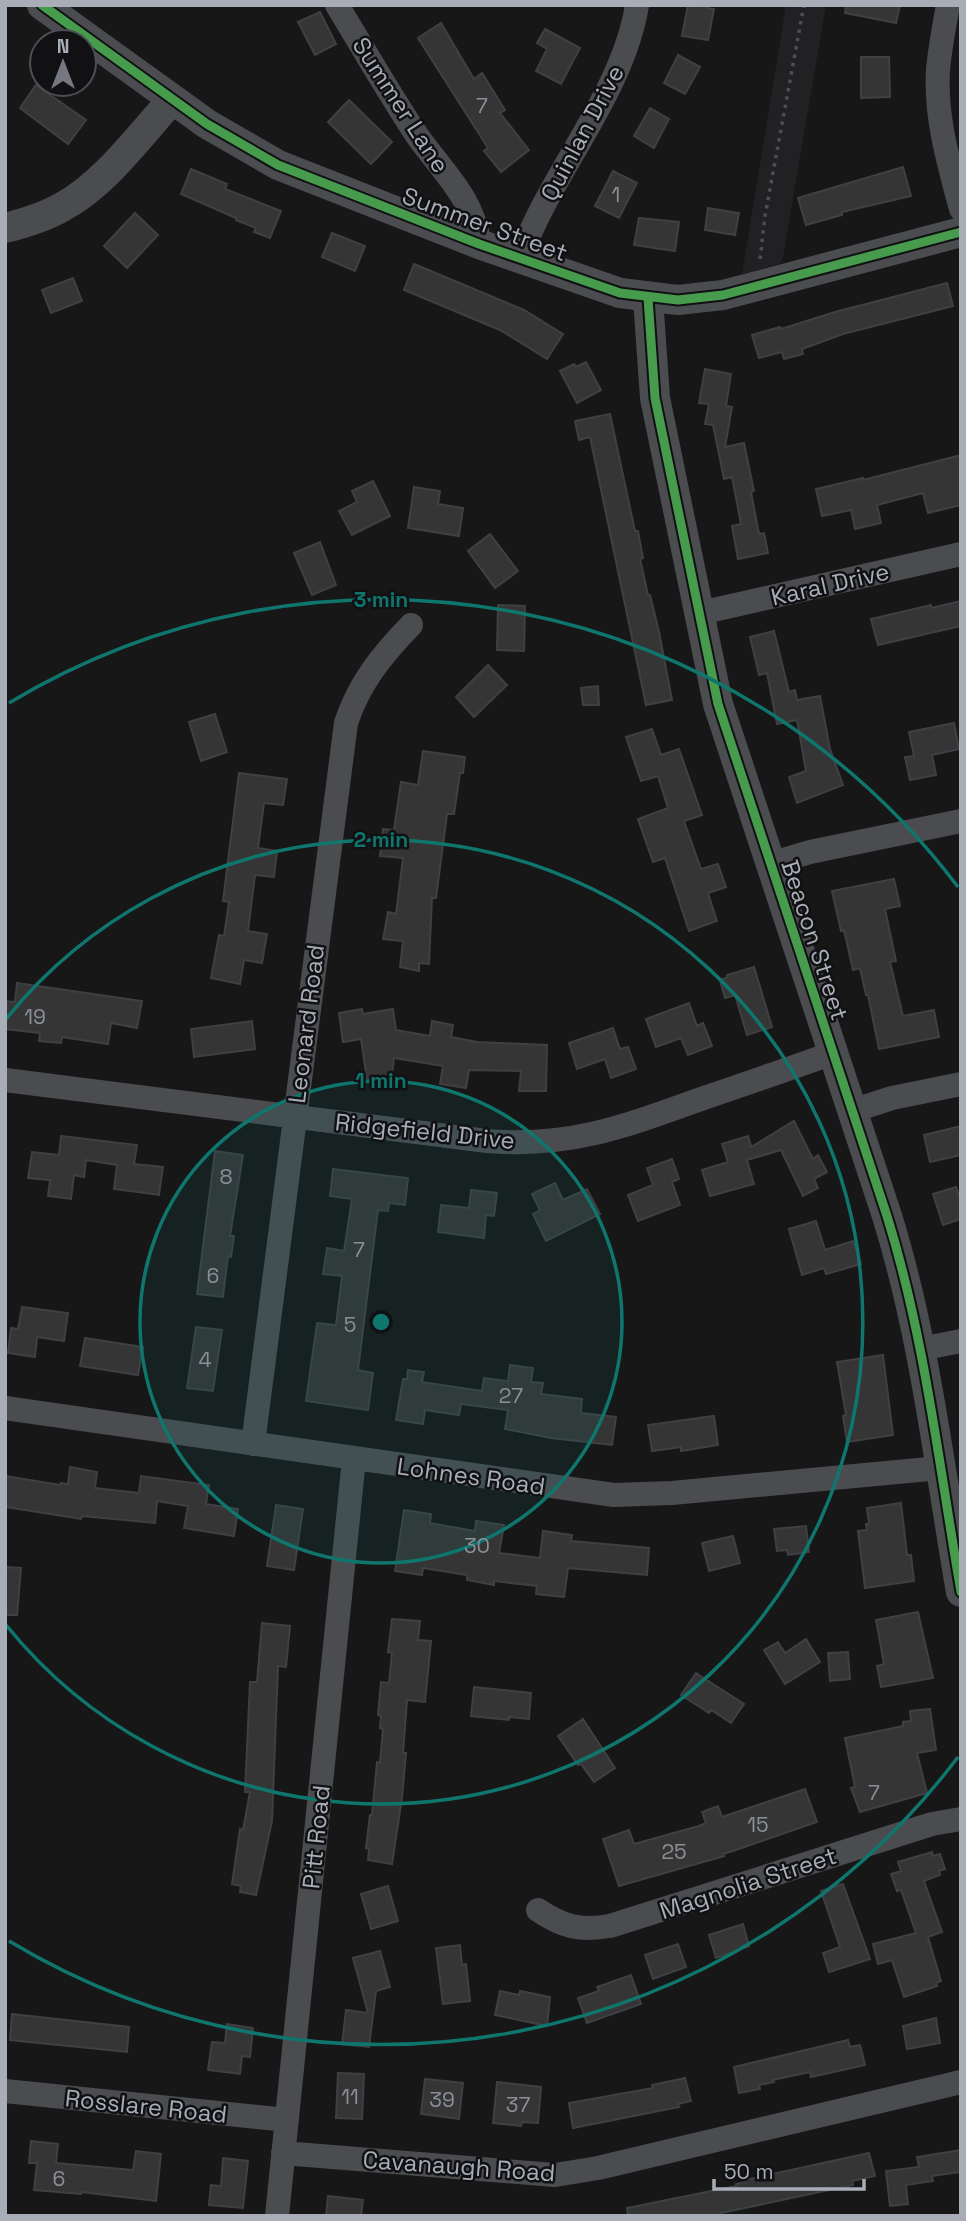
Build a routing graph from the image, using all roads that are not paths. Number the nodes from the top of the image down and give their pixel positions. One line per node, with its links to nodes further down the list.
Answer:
1 (43, 5): 5 (street, Summer Street)
2 (337, 5): 9 (street, Summer Lane)
3 (637, 5): 10 (street, Quinlan Drive)
4 (948, 5): 6 (street)
5 (172, 100): 7 (street); 9 (street, Summer Street)
6 (961, 209)
7 (5, 228)
8 (961, 232): 11 (street, Summer Street)
9 (479, 244): 10 (street, Summer Street)
10 (520, 258): 11 (street, Summer Street)
11 (648, 298): 13 (street, Beacon Street)
12 (961, 554): 13 (street, Karal Drive)
13 (700, 613): 16 (street, Beacon Street)
14 (411, 625): 21 (street, Leonard Road)
15 (961, 821): 16 (street)
16 (770, 864): 17 (street, Beacon Street)
17 (833, 1053): 20 (street, Beacon Street); 21 (street, Ridgefield Drive)
18 (5, 1080): 21 (street, Ridgefield Drive)
19 (961, 1084): 20 (street)
20 (852, 1111): 23 (street, Beacon Street)
21 (294, 1116): 25 (street, Leonard Road)
22 (961, 1341): 23 (street)
23 (920, 1349): 27 (street, Beacon Street)
24 (5, 1408): 25 (street, Lohnes Road)
25 (253, 1444): 26 (street, Lohnes Road)
26 (354, 1458): 27 (street, Lohnes Road); 33 (street, Pitt Road)
27 (940, 1468): 28 (street, Beacon Street)
28 (961, 1592)
29 (961, 1819): 30 (street, Magnolia Street)
30 (538, 1910)
31 (961, 2082): 34 (street, Cavanaugh Road)
32 (5, 2091): 33 (street, Rosslare Road)
33 (287, 2120): 34 (street, Pitt Road)
34 (283, 2153): 35 (street, Pitt Road)
35 (277, 2216)

